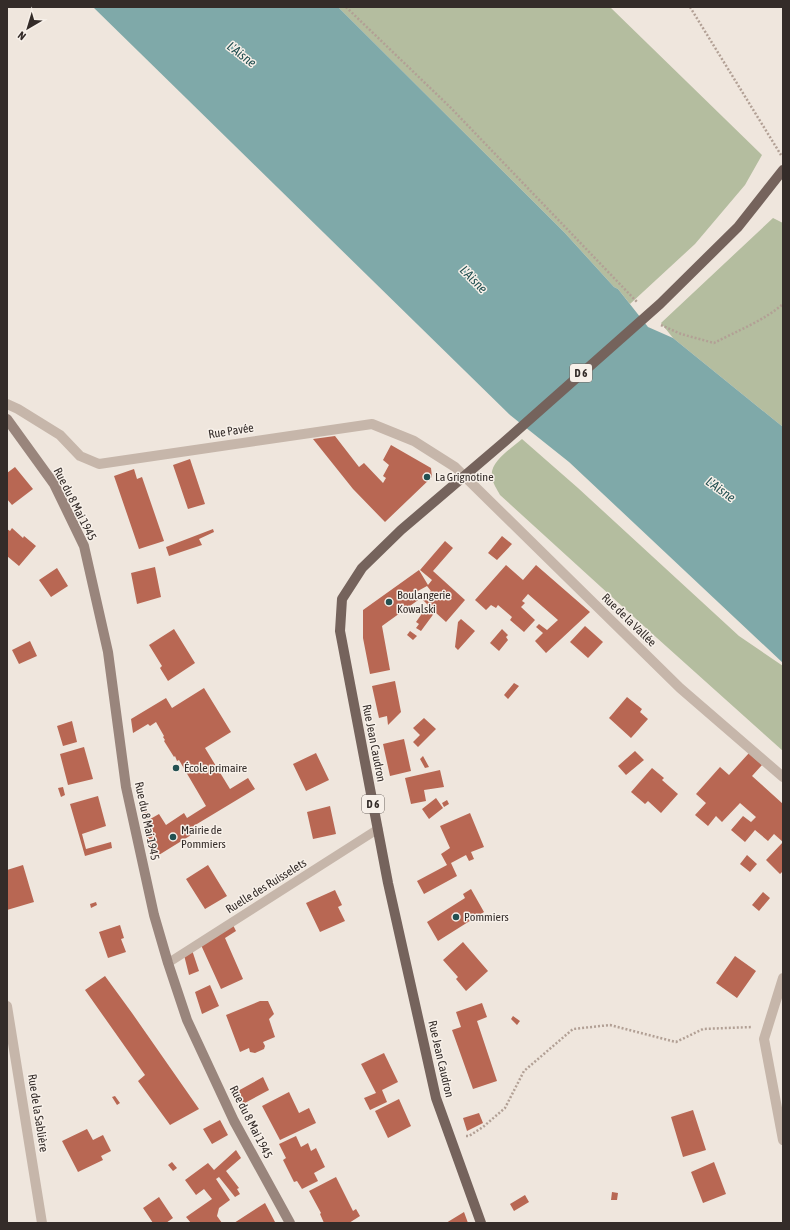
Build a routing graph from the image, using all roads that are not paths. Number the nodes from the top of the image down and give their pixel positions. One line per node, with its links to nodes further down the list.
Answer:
1 (783, 170): 4 (main road, Rue Jean Caudron / D 6)
2 (7, 404): 4 (street, Rue Pavée)
3 (7, 419): 7 (main road, Rue du 8 Mai 1945)
4 (464, 475): 5 (street, Rue de la Vallée); 6 (main road, Rue Jean Caudron / D 6)
5 (783, 777)
6 (378, 829): 7 (lane, Ruelle des Ruisselets); 13 (main road, Rue Jean Caudron / D 6)
7 (168, 963): 12 (main road, Rue du 8 Mai 1945)
8 (783, 978): 10 (street)
9 (7, 1006): 11 (street, Rue de la Sablière)
10 (783, 1140)
11 (42, 1223)
12 (290, 1223)
13 (481, 1223)

